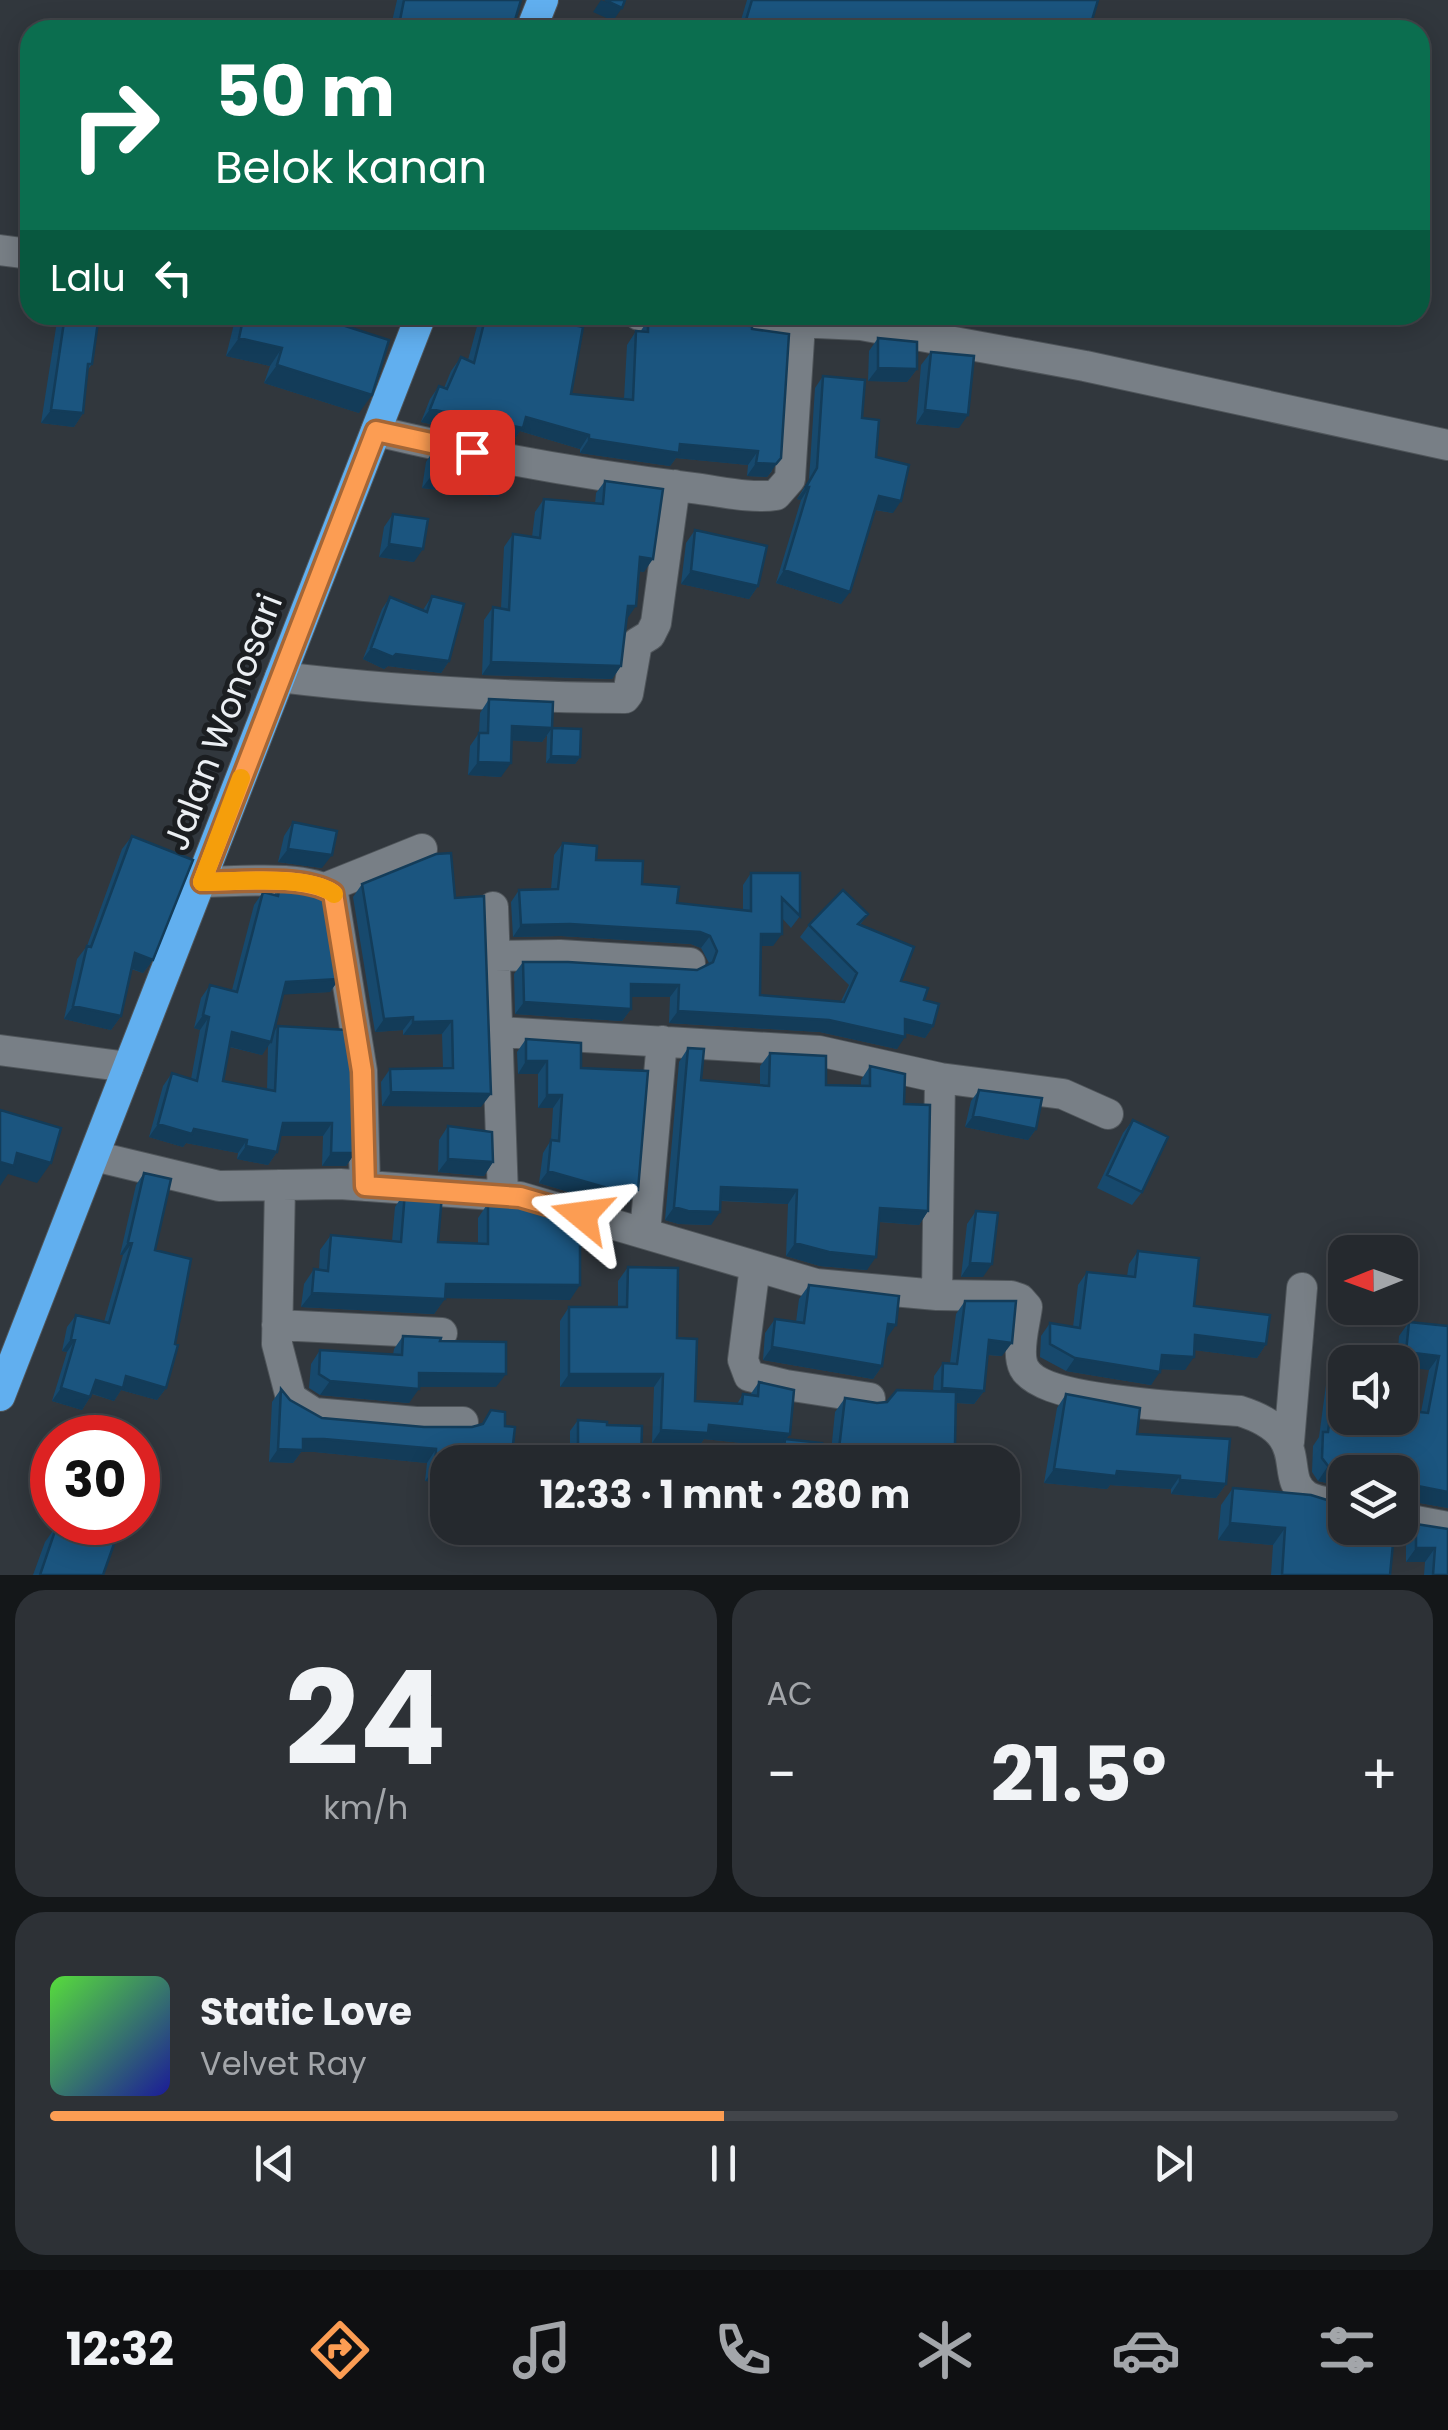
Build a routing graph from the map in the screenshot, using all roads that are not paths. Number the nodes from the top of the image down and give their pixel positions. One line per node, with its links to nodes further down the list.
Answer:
1 (417, 325): 4 (highway, Jalan Wonosari)
2 (800, 325): 6 (street)
3 (830, 325): 5 (street)
4 (376, 431): 6 (street); 7 (highway, Jalan Wonosari)
5 (1448, 446)
6 (675, 486): 7 (street)
7 (280, 676): 9 (highway, Jalan Wonosari)
8 (422, 850): 10 (street)
9 (202, 882): 10 (street); 17 (highway, Jalan Wonosari)
10 (325, 888): 22 (street)
11 (492, 906): 12 (street)
12 (496, 956): 13 (street); 14 (street)
13 (690, 962)
14 (498, 1032): 15 (street); 23 (street)
15 (662, 1042): 18 (street); 24 (street)
16 (0, 1050): 17 (street)
17 (128, 1067): 20 (highway, Jalan Wonosari)
18 (940, 1078): 19 (street); 27 (street)
19 (1108, 1114)
20 (94, 1156): 21 (street); 30 (highway, Jalan Wonosari)
21 (280, 1185): 22 (street); 28 (street)
22 (365, 1186): 23 (street)
23 (503, 1196): 24 (street)
24 (645, 1233): 25 (street)
25 (755, 1266): 27 (street); 31 (street)
26 (1302, 1288): 33 (street)
27 (937, 1295): 33 (street)
28 (277, 1325): 29 (street); 32 (street)
29 (442, 1332)
30 (0, 1396)
31 (870, 1398)
32 (463, 1422)
33 (1289, 1442): 34 (street)
34 (1328, 1502)
35 (1418, 1521): 36 (street)
36 (1448, 1527)

